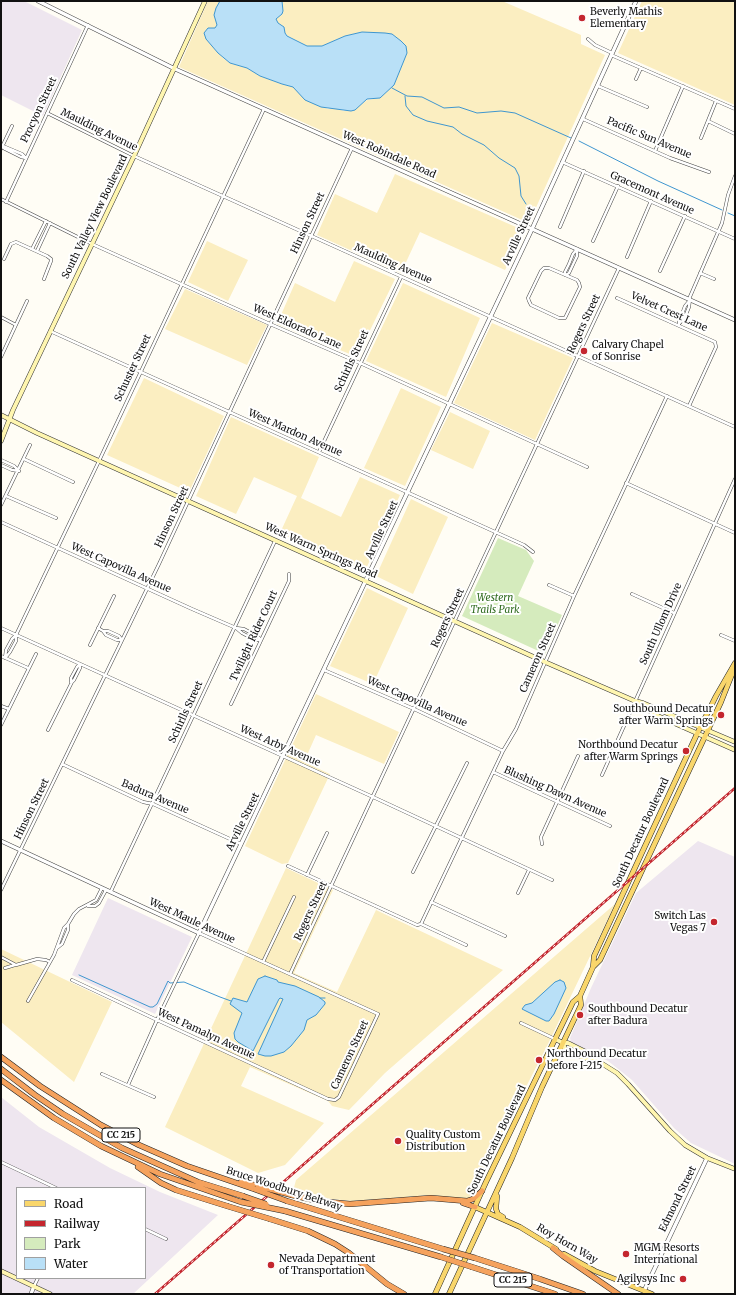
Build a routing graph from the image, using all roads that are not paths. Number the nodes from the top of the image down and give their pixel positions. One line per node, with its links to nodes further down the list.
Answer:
1 (38, 1): 4 (street, West Robindale Road)
2 (205, 1): 7 (main road, South Valley View Boulevard)
3 (636, 1): 6 (street, Arville Street)
4 (88, 25): 7 (street, West Robindale Road); 16 (street, Procyon Street)
5 (588, 39): 6 (street)
6 (612, 54): 8 (street); 10 (street, Arville Street)
7 (173, 68): 14 (street, West Robindale Road); 25 (main road, South Valley View Boulevard)
8 (641, 68): 9 (street); 11 (street)
9 (636, 79)
10 (598, 86): 13 (street); 17 (street, Arville Street)
11 (683, 86): 12 (street); 24 (street)
12 (716, 101): 15 (street); 18 (street)
13 (647, 107)
14 (264, 108): 23 (street, West Robindale Road); 34 (street, Schuster Street)
15 (735, 109)
16 (47, 113): 25 (street, Maulding Avenue); 26 (street, Procyon Street)
17 (582, 118): 24 (street, Pacific Sun Avenue); 27 (street, Arville Street)
18 (708, 121): 20 (street); 21 (street)
19 (12, 126): 22 (street)
20 (735, 134)
21 (701, 138)
22 (2, 148): 26 (street)
23 (352, 148): 42 (street, West Robindale Road); 44 (street, Hinson Street)
24 (655, 151): 29 (street, Pacific Sun Avenue)
25 (134, 156): 34 (street, Maulding Avenue); 47 (main road, South Valley View Boulevard)
26 (26, 158): 37 (street, Procyon Street)
27 (562, 162): 28 (street, Gracemont Avenue); 42 (street, Arville Street)
28 (584, 171): 31 (street, Gracemont Avenue); 41 (street)
29 (709, 172)
30 (735, 176): 32 (street)
31 (618, 186): 36 (street, Gracemont Avenue); 46 (street)
32 (731, 186): 33 (street); 43 (street)
33 (735, 187)
34 (223, 196): 44 (street, Maulding Avenue); 60 (street, Schuster Street)
35 (1, 199): 37 (street, West Eldorado Lane)
36 (651, 201): 38 (street, Gracemont Avenue); 51 (street)
37 (6, 202): 39 (street, West Eldorado Lane)
38 (685, 216): 43 (street, Gracemont Avenue); 54 (street)
39 (46, 221): 40 (street, West Eldorado Lane); 48 (street)
40 (50, 223): 47 (street, West Eldorado Lane); 50 (street)
41 (560, 227)
42 (532, 229): 49 (street, West Robindale Road); 64 (street, Arville Street)
43 (719, 231): 45 (street, Gracemont Avenue); 55 (street)
44 (311, 236): 57 (street, Maulding Avenue); 67 (street, Hinson Street)
45 (735, 239)
46 (593, 241)
47 (92, 244): 60 (street, West Eldorado Lane); 70 (main road, South Valley View Boulevard)
48 (32, 249): 50 (street); 52 (street)
49 (577, 249): 53 (street, West Robindale Road); 56 (street)
50 (37, 251): 58 (street)
51 (627, 257)
52 (4, 259)
53 (619, 268): 62 (street, West Robindale Road); 71 (street, Rogers Street)
54 (660, 272)
55 (700, 273): 59 (street); 62 (street)
56 (565, 275): 56 (street)
57 (401, 277): 64 (street, Maulding Avenue); 73 (street, Schirlls Street)
58 (44, 279)
59 (714, 279)
60 (181, 284): 67 (street, West Eldorado Lane); 74 (street, Schuster Street)
61 (617, 298): 69 (street, Velvet Crest Lane)
62 (689, 299): 66 (street, West Robindale Road); 69 (street)
63 (27, 301): 68 (street)
64 (490, 316): 71 (street, Maulding Avenue); 76 (street, Arville Street)
65 (1, 317): 68 (street)
66 (735, 320)
67 (270, 324): 73 (street, West Eldorado Lane); 78 (street, Hinson Street)
68 (16, 325): 72 (street)
69 (678, 325): 77 (street, Velvet Crest Lane)
70 (50, 331): 74 (street, West Mardon Avenue); 80 (main road, South Valley View Boulevard)
71 (578, 356): 75 (street, Maulding Avenue); 83 (street, Rogers Street)
72 (1, 357)
73 (360, 363): 76 (street, West Eldorado Lane); 85 (street, Schirlls Street)
74 (140, 372): 78 (street, West Mardon Avenue); 88 (street, Schuster Street)
75 (666, 396): 77 (street, Maulding Avenue); 94 (street, Cameron Street)
76 (449, 403): 83 (street, West Eldorado Lane); 95 (street, Arville Street)
77 (689, 406): 81 (street, Maulding Avenue)
78 (229, 412): 85 (street, West Mardon Avenue); 97 (street, Hinson Street)
79 (1, 415): 80 (main road, West Warm Springs Road)
80 (10, 420): 82 (main road, South Valley View Boulevard); 88 (main road, West Warm Springs Road)
81 (735, 427)
82 (1, 440)
83 (537, 444): 90 (street, West Eldorado Lane); 102 (street, Rogers Street)
84 (30, 445): 86 (street)
85 (319, 452): 95 (street, West Mardon Avenue)
86 (24, 459): 91 (street); 93 (street)
87 (1, 460): 91 (street)
88 (99, 461): 97 (main road, West Warm Springs Road); 105 (street, Schuster Street)
89 (1, 465): 91 (street)
90 (587, 467)
91 (19, 471): 96 (street)
92 (735, 479): 101 (street, South Ullom Drive)
93 (73, 482)
94 (626, 483): 101 (street); 113 (street, Cameron Street)
95 (408, 493): 102 (street, West Mardon Avenue); 108 (street, Arville Street)
96 (6, 496): 98 (street); 99 (street)
97 (188, 500): 104 (main road, West Warm Springs Road); 110 (street, Hinson Street)
98 (1, 505)
99 (56, 518)
100 (1, 522): 105 (street, West Capovilla Avenue)
101 (714, 524): 103 (street); 114 (street, South Ullom Drive)
102 (496, 532): 106 (street, West Mardon Avenue); 115 (street, Rogers Street)
103 (735, 534)
104 (276, 540): 108 (main road, West Warm Springs Road); 118 (street, Schirlls Street)
105 (57, 548): 110 (street, West Capovilla Avenue); 119 (street, Schuster Street)
106 (533, 552)
107 (289, 574): 122 (street, Twilight Rider Court)
108 (365, 580): 115 (main road, West Warm Springs Road); 132 (street, Arville Street)
109 (549, 585): 113 (street)
110 (147, 588): 118 (street, West Capovilla Avenue); 121 (street, Hinson Street)
111 (632, 594): 114 (street)
112 (114, 596): 117 (street)
113 (574, 596): 128 (street, Cameron Street)
114 (674, 613): 134 (street, South Ullom Drive)
115 (455, 621): 128 (main road, West Warm Springs Road); 138 (street, Rogers Street)
116 (1, 628): 119 (street, West Arby Avenue)
117 (98, 628): 121 (street); 124 (street)
118 (236, 628): 122 (street, West Capovilla Avenue); 139 (street, Schirlls Street)
119 (16, 635): 127 (street, Schuster Street); 129 (street, West Arby Avenue)
120 (721, 635): 123 (street)
121 (122, 640): 133 (street, Hinson Street)
122 (261, 640): 135 (street, Twilight Rider Court)
123 (735, 641)
124 (90, 645)
125 (36, 654): 131 (street)
126 (1, 656): 127 (street)
127 (5, 658): 131 (street)
128 (545, 662): 134 (main road, West Warm Springs Road); 148 (street, Cameron Street)
129 (80, 664): 133 (street, West Arby Avenue); 142 (street)
130 (734, 665): 141 (main road, South Decatur Boulevard); 143 (main road, South Decatur Boulevard)
131 (28, 668): 137 (street)
132 (323, 670): 138 (street, West Capovilla Avenue); 149 (street, Arville Street)
133 (105, 675): 139 (street, West Arby Avenue); 152 (street, Hinson Street)
134 (635, 701): 141 (main road, West Warm Springs Road); 144 (main road, West Warm Springs Road); 154 (street, South Ullom Drive)
135 (231, 704)
136 (1, 706): 137 (street)
137 (9, 709): 140 (street)
138 (414, 709): 148 (street, West Capovilla Avenue); 155 (street, Rogers Street)
139 (194, 715): 149 (street, West Arby Avenue); 157 (street, Schirlls Street)
140 (1, 725)
141 (700, 727): 143 (main road, West Warm Springs Road); 144 (main road, South Decatur Boulevard)
142 (48, 730)
143 (708, 730): 145 (main road, South Decatur Boulevard); 146 (main road, West Warm Springs Road)
144 (697, 734): 145 (main road, West Warm Springs Road); 186 (main road, South Decatur Boulevard)
145 (705, 738): 147 (main road, West Warm Springs Road); 186 (main road, South Decatur Boulevard)
146 (735, 742)
147 (735, 750)
148 (503, 751): 153 (street, Cameron Street)
149 (284, 756): 155 (street, West Arby Avenue); 164 (street, Arville Street)
150 (578, 756): 156 (street)
151 (467, 763): 158 (street)
152 (62, 764): 157 (street, Badura Avenue); 165 (street, Hinson Street)
153 (493, 772): 156 (street, Blushing Dawn Avenue); 161 (street, Cameron Street)
154 (602, 775)
155 (373, 797): 158 (street, West Arby Avenue); 171 (street, Rogers Street)
156 (557, 802): 159 (street, Blushing Dawn Avenue); 163 (street)
157 (153, 804): 164 (street, Badura Avenue); 174 (street, Schirlls Street)
158 (437, 826): 161 (street, West Arby Avenue); 168 (street)
159 (610, 826)
160 (327, 833): 169 (street)
161 (462, 838): 167 (street, West Arby Avenue); 177 (street, Cameron Street)
162 (1, 841): 165 (street, West Maule Avenue)
163 (542, 844)
164 (242, 845): 179 (street, Arville Street)
165 (20, 850): 172 (street, West Maule Avenue); 173 (street, Hinson Street)
166 (288, 866): 169 (street)
167 (529, 870): 170 (street, West Arby Avenue); 175 (street)
168 (413, 872)
169 (307, 874): 171 (street)
170 (552, 880)
171 (332, 886): 178 (street); 188 (street, Rogers Street)
172 (104, 888): 174 (street, West Maule Avenue); 183 (street)
173 (1, 890)
174 (111, 891): 179 (street, West Maule Avenue)
175 (518, 893)
176 (294, 897): 184 (street)
177 (431, 902): 178 (street, Cameron Street); 180 (street)
178 (420, 924): 181 (street)
179 (199, 933): 184 (street, West Maule Avenue); 193 (street, Arville Street)
180 (505, 936)
181 (466, 946)
182 (1, 957): 185 (street)
183 (50, 962): 185 (street); 191 (street)
184 (263, 962): 188 (street, West Maule Avenue)
185 (16, 965): 187 (street)
186 (593, 967): 190 (main road, South Decatur Boulevard)
187 (5, 968)
188 (290, 974): 192 (street, West Maule Avenue)
189 (72, 980): 193 (street, West Pamalyn Avenue)
190 (580, 996): 195 (main road, South Decatur Boulevard); 196 (main road, South Decatur Boulevard)
191 (28, 1001)
192 (378, 1014): 203 (street, Cameron Street)
193 (157, 1020): 201 (street, Arville Street); 203 (street, West Pamalyn Avenue)
194 (521, 1023): 195 (street)
195 (555, 1040): 196 (main road); 211 (main road, South Decatur Boulevard)
196 (562, 1043): 205 (main road); 208 (main road, South Decatur Boulevard)
197 (1, 1056): 210 (highway, Bruce Woodbury Beltway / CC 215)
198 (1, 1069): 212 (highway, Bruce Woodbury Beltway / CC 215)
199 (102, 1074): 201 (street)
200 (1, 1080): 204 (highway, CC 215)
201 (128, 1085): 202 (street)
202 (154, 1097)
203 (335, 1100)
204 (126, 1158): 212 (highway, CC 215); 225 (highway, bridge)
205 (707, 1158): 207 (main road); 226 (street, Edmond Street)
206 (1, 1162): 209 (street)
207 (735, 1169)
208 (500, 1185): 215 (main road, South Decatur Boulevard); 216 (main road)
209 (54, 1187)
210 (256, 1188): 213 (highway, bridge); 234 (highway, Bruce Woodbury Beltway / CC 215, bridge)
211 (482, 1191): 213 (highway); 214 (main road, South Decatur Boulevard)
212 (242, 1199): 233 (highway, Bruce Woodbury Beltway / CC 215, bridge)
213 (454, 1200): 214 (highway)
214 (475, 1207): 215 (main road, Roy Horn Way); 231 (main road, South Decatur Boulevard)
215 (487, 1213): 216 (main road, Roy Horn Way); 232 (main road, South Decatur Boulevard)
216 (520, 1227): 219 (main road, Roy Horn Way)
217 (146, 1229): 218 (street)
218 (166, 1239)
219 (554, 1248): 226 (main road, Roy Horn Way); 235 (highway)
220 (1, 1271): 221 (main road)
221 (16, 1278)
222 (19, 1279): 224 (main road)
223 (38, 1279): 224 (street)
224 (34, 1286): 227 (street); 228 (main road)
225 (396, 1290): 229 (highway); 230 (highway)
226 (644, 1291): 236 (main road, Roy Horn Way)
227 (31, 1294)
228 (50, 1294)
229 (404, 1294)
230 (409, 1294)
231 (435, 1294)
232 (450, 1294)
233 (554, 1294)
234 (583, 1294)
235 (618, 1294)
236 (652, 1294)

